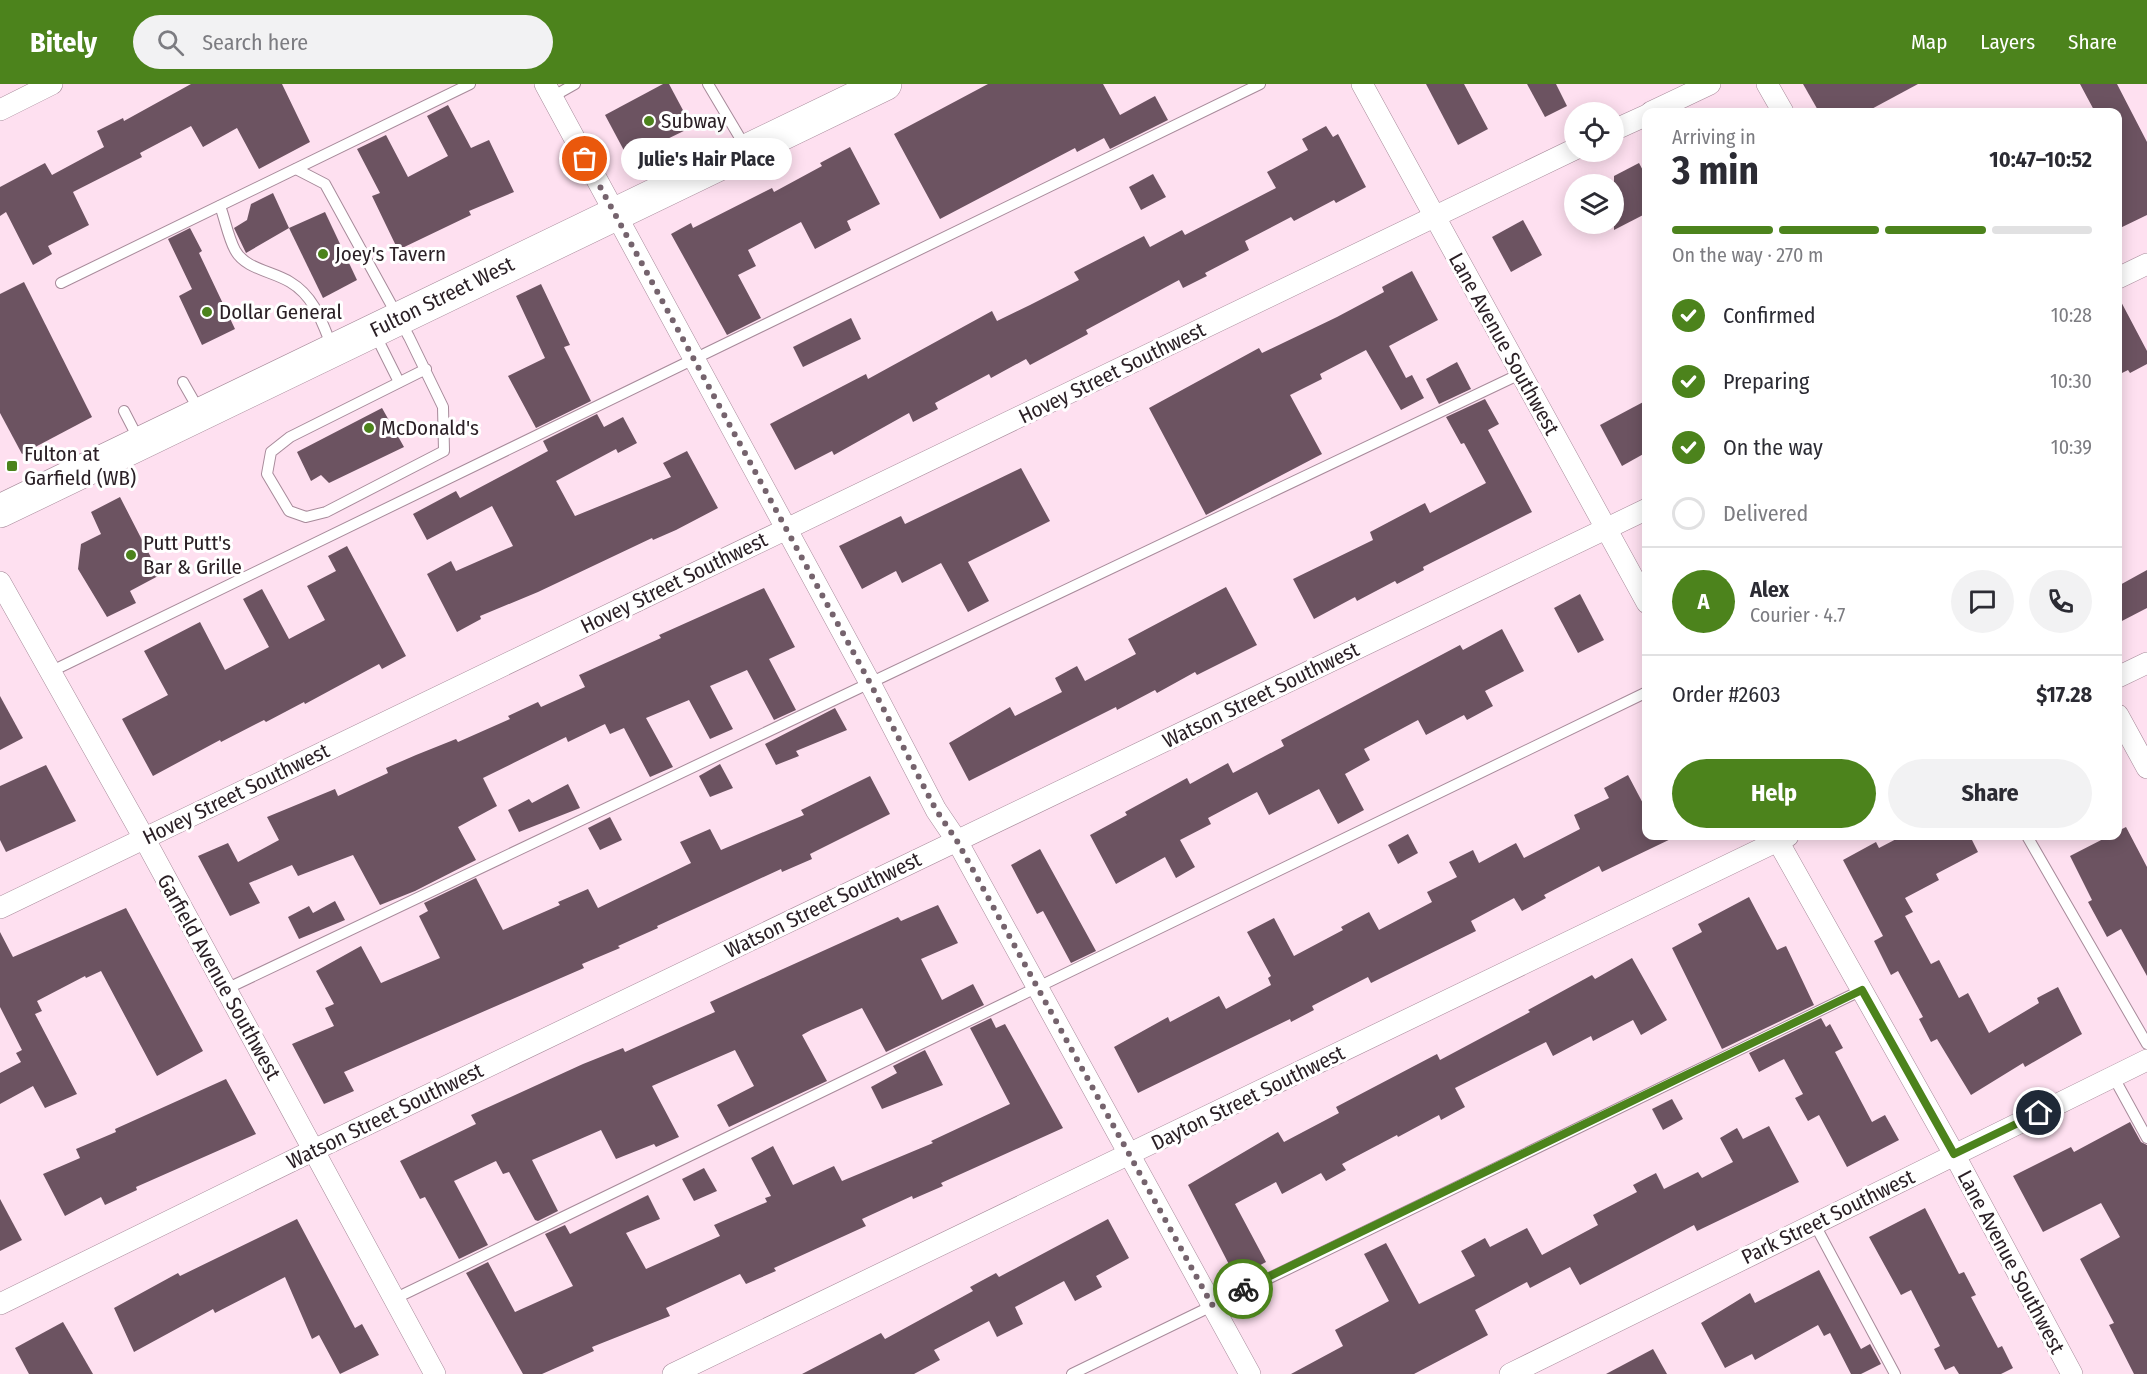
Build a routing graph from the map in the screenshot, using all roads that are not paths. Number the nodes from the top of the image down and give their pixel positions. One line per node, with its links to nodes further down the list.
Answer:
1 (52, 84): 13 (street)
2 (470, 84): 18 (lane)
3 (575, 84): 10 (lane)
4 (708, 84): 16 (lane)
5 (885, 84): 16 (main road, Fulton Street West)
6 (1260, 84): 27 (lane)
7 (1362, 84): 21 (street, Lane Avenue Southwest)
8 (1710, 84): 11 (street)
9 (1767, 84): 12 (street)
10 (548, 90): 20 (street)
11 (1659, 108)
12 (1781, 108)
13 (0, 110)
14 (1642, 116): 15 (street)
15 (1624, 125)
16 (747, 151): 20 (main road, Fulton Street West)
17 (1564, 154): 21 (street, Hovey Street Southwest)
18 (296, 169): 19 (lane); 25 (lane)
19 (220, 206): 24 (lane); 26 (lane)
20 (615, 215): 25 (main road, Fulton Street West); 27 (street)
21 (1433, 218): 29 (street, Lane Avenue Southwest); 37 (street, Hovey Street Southwest)
22 (2147, 264): 23 (street)
23 (2122, 276)
24 (61, 284)
25 (386, 324): 26 (main road, Fulton Street West); 28 (lane); 31 (lane)
26 (333, 350): 33 (main road, Fulton Street West)
27 (694, 357): 37 (street); 42 (lane)
28 (426, 369): 31 (lane); 31 (lane)
29 (1520, 374): 38 (street, Lane Avenue Southwest); 44 (lane)
30 (183, 382): 33 (lane)
31 (399, 382)
32 (124, 411): 34 (lane)
33 (202, 414): 34 (main road, Fulton Street West)
34 (141, 443): 36 (main road, Fulton Street West)
35 (1642, 511): 38 (street, Watson Street Southwest)
36 (0, 512)
37 (786, 529): 44 (street); 48 (street, Hovey Street Southwest)
38 (1606, 529): 40 (street, Lane Avenue Southwest); 52 (street, Watson Street Southwest)
39 (0, 582): 42 (street, Garfield Avenue Southwest)
40 (1642, 594)
41 (2147, 663): 43 (street)
42 (50, 672): 48 (street, Garfield Avenue Southwest)
43 (2122, 675)
44 (870, 683): 52 (street); 55 (lane)
45 (1642, 694): 54 (lane)
46 (2122, 722): 47 (street)
47 (2147, 768)
48 (144, 838): 53 (street, Hovey Street Southwest); 55 (street, Garfield Avenue Southwest)
49 (1774, 840): 63 (street, Dayton Street Southwest)
50 (1782, 840): 56 (street, Lane Avenue Southwest)
51 (2029, 840): 57 (lane)
52 (957, 841): 54 (street); 61 (street, Watson Street Southwest)
53 (0, 908)
54 (1038, 987): 63 (street); 65 (lane)
55 (226, 989): 61 (street, Garfield Avenue Southwest)
56 (1862, 990): 62 (street, Lane Avenue Southwest); 67 (lane)
57 (2147, 1044)
58 (2147, 1060): 59 (street, Park Street Southwest)
59 (2113, 1076): 60 (lane); 62 (street, Park Street Southwest)
60 (2147, 1138)
61 (314, 1150): 65 (street, Garfield Avenue Southwest); 66 (street, Watson Street Southwest)
62 (1954, 1154): 64 (street, Park Street Southwest); 75 (street, Lane Avenue Southwest)
63 (1131, 1155): 67 (street); 70 (street, Dayton Street Southwest)
64 (1814, 1223): 68 (lane); 73 (street, Park Street Southwest)
65 (394, 1299): 69 (street, Garfield Avenue Southwest)
66 (0, 1304)
67 (1212, 1305): 71 (lane); 72 (street)
68 (1894, 1371): 74 (lane)
69 (435, 1374)
70 (673, 1374)
71 (1072, 1374)
72 (1250, 1374)
73 (1510, 1374)
74 (1881, 1374)
75 (2072, 1374)

